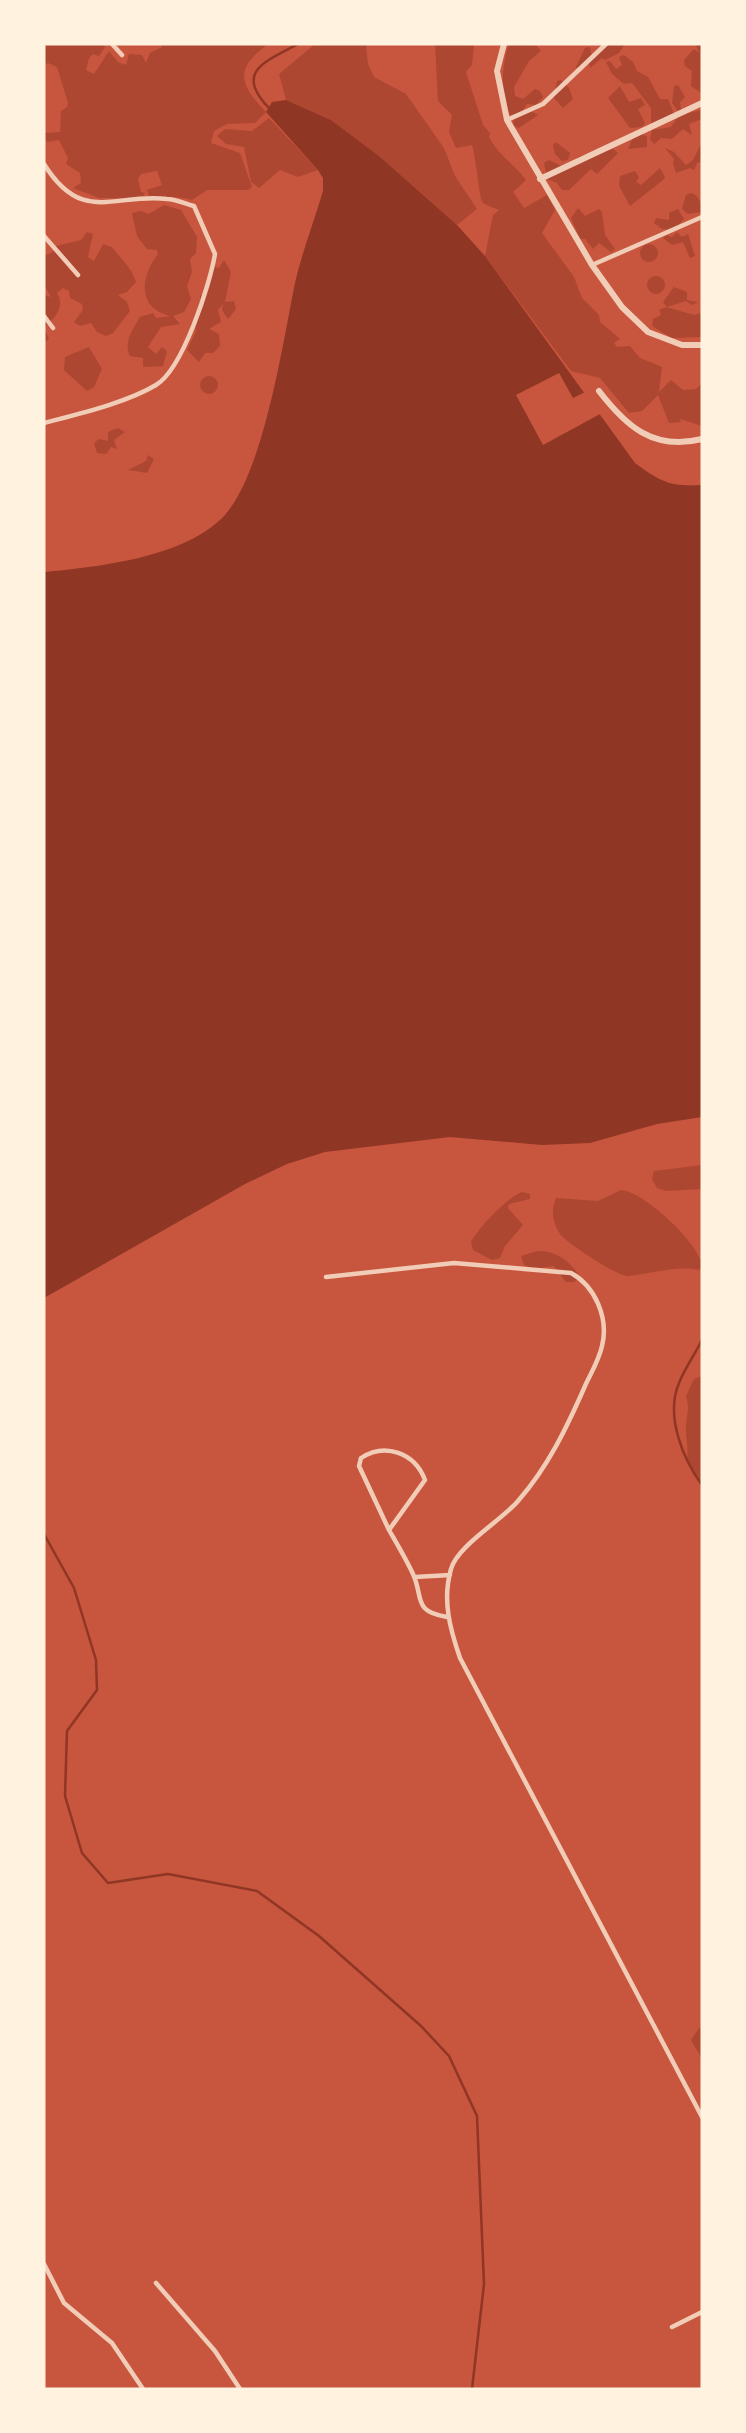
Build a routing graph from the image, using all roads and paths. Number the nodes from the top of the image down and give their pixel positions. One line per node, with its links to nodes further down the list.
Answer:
1 (112, 44): 4 (street)
2 (504, 44): 6 (street)
3 (606, 44): 6 (street)
4 (122, 55)
5 (702, 103): 8 (street)
6 (507, 120): 8 (street)
7 (44, 164): 17 (street)
8 (540, 179): 11 (street)
9 (702, 217): 11 (street)
10 (44, 236): 12 (street)
11 (592, 265): 15 (street)
12 (78, 275)
13 (44, 316): 14 (street)
14 (53, 328)
15 (702, 345)
16 (598, 391): 18 (street)
17 (44, 423)
18 (702, 439)
19 (326, 1277): 21 (street)
20 (389, 1530): 20 (street); 22 (street)
21 (450, 1575): 22 (street); 23 (street)
22 (415, 1577): 23 (street)
23 (447, 1617): 24 (street)
24 (702, 2117)
25 (44, 2264): 29 (street)
26 (156, 2283): 30 (street)
27 (702, 2312): 28 (street)
28 (673, 2327)
29 (143, 2389)
30 (240, 2389)

